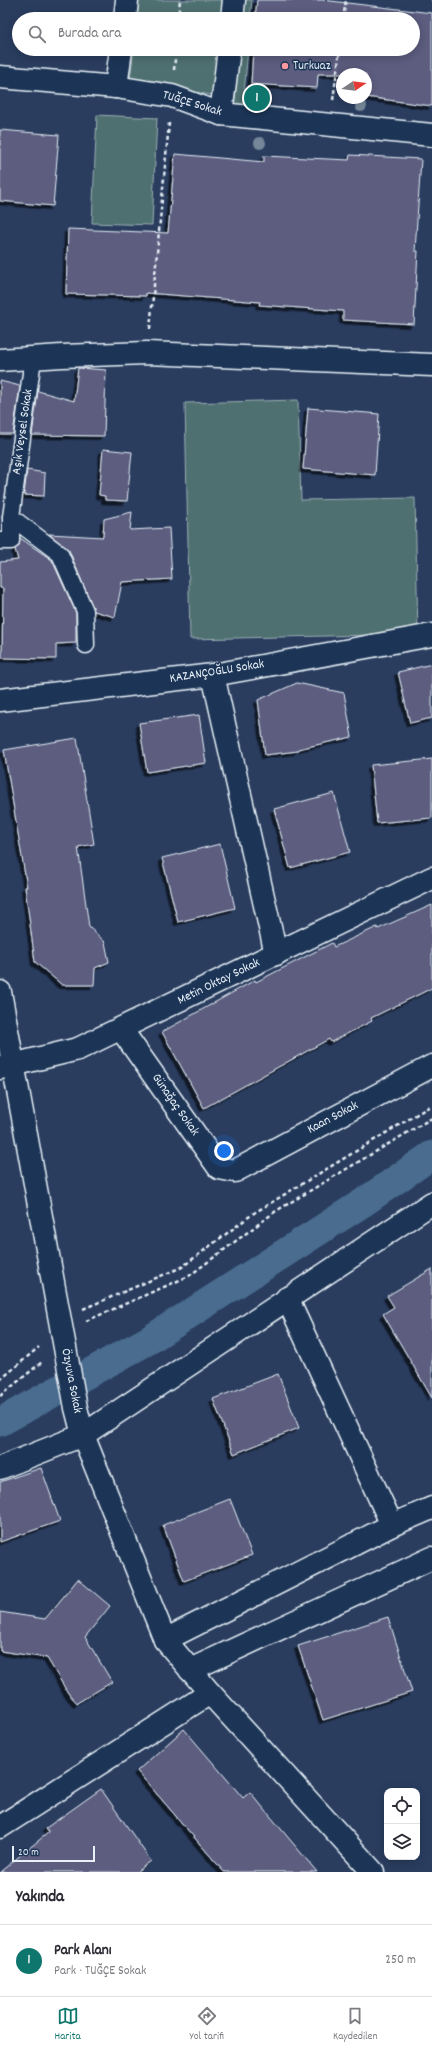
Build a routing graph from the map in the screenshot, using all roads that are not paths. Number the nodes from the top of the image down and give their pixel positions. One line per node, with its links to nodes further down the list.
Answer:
1 (127, 0): 3 (street)
2 (234, 0): 4 (street)
3 (126, 12)
4 (233, 12)
5 (120, 56): 8 (street)
6 (228, 56): 9 (street)
7 (0, 77): 8 (street, TUĞÇE Sokak)
8 (116, 87): 9 (street, TUĞÇE Sokak)
9 (221, 114): 10 (street, TUĞÇE Sokak)
10 (432, 135)
11 (33, 359): 12 (street); 13 (street); 14 (lane, Aşık Veysel Sokak)
12 (0, 360)
13 (432, 365)
14 (11, 518): 15 (lane, Aşık Veysel Sokak); 17 (lane)
15 (0, 542)
16 (432, 634): 18 (street, KAZANÇOĞLU Sokak)
17 (86, 645)
18 (213, 674): 19 (street, KAZANÇOĞLU Sokak); 21 (street)
19 (0, 700)
20 (432, 878): 21 (street, Metin Oktay Sokak)
21 (276, 954): 23 (street, Metin Oktay Sokak)
22 (0, 992): 25 (street, Özyuva Sokak)
23 (121, 1029): 25 (street, Metin Oktay Sokak); 26 (street, Günağaç Sokak)
24 (432, 1066): 26 (street, Kaan Sokak)
25 (7, 1067): 29 (street, Özyuva Sokak)
26 (235, 1170)
27 (432, 1203): 28 (street)
28 (287, 1298): 29 (street); 32 (street)
29 (83, 1435): 30 (street); 34 (street, Özyuva Sokak)
30 (0, 1468)
31 (432, 1508): 32 (street)
32 (392, 1525): 34 (street)
33 (432, 1558): 35 (street)
34 (165, 1640): 35 (street, Özyuva Sokak)
35 (190, 1670): 36 (street, Özyuva Sokak)
36 (210, 1693): 37 (street); 38 (street, Özyuva Sokak)
37 (0, 1827)
38 (373, 1872)

